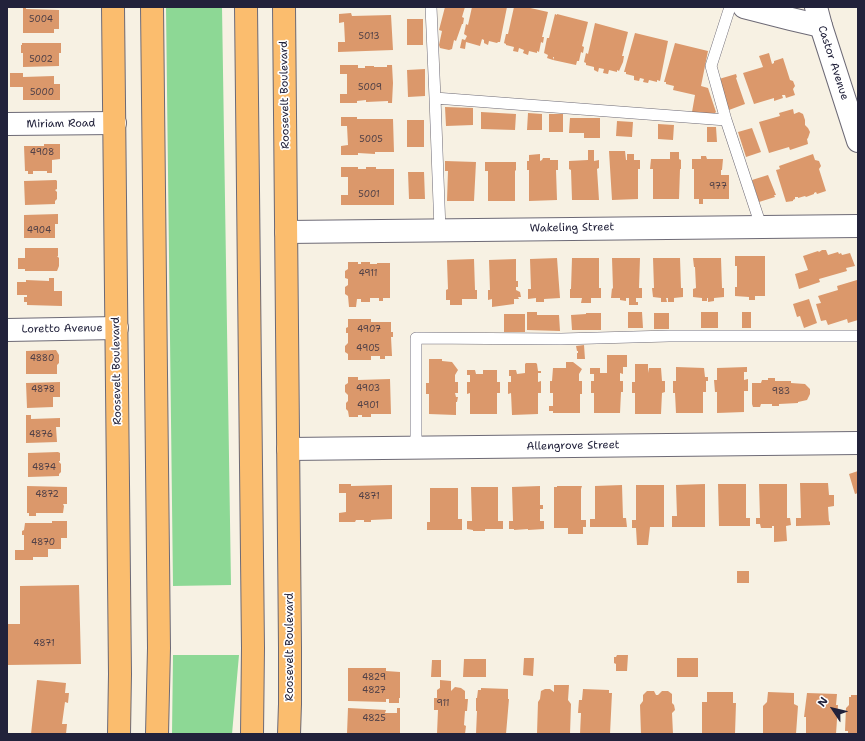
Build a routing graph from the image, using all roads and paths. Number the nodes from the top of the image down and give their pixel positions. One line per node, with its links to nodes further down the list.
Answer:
1 (113, 7): 11 (highway, Roosevelt Boulevard)
2 (152, 7): 25 (highway)
3 (246, 7): 26 (highway)
4 (284, 7): 17 (highway, Roosevelt Boulevard)
5 (431, 7): 9 (lane)
6 (730, 7): 10 (lane)
7 (744, 7): 8 (street)
8 (819, 12): 13 (street, Castor Avenue)
9 (435, 98): 10 (lane); 16 (lane)
10 (726, 120): 14 (lane)
11 (115, 123): 12 (street, Miriam Road); 18 (highway, Roosevelt Boulevard)
12 (7, 124)
13 (858, 141)
14 (762, 226): 15 (street, Wakeling Street); 16 (street, Wakeling Street)
15 (858, 226)
16 (440, 230): 17 (street, Wakeling Street)
17 (286, 232): 23 (highway, Roosevelt Boulevard)
18 (117, 328): 19 (street, Loretto Avenue); 24 (highway, Roosevelt Boulevard)
19 (7, 330)
20 (858, 336): 22 (lane)
21 (858, 444): 22 (street, Allengrove Street)
22 (416, 447): 23 (street, Allengrove Street)
23 (288, 449): 27 (highway, Roosevelt Boulevard)
24 (119, 734)
25 (157, 734)
26 (252, 734)
27 (289, 734)

